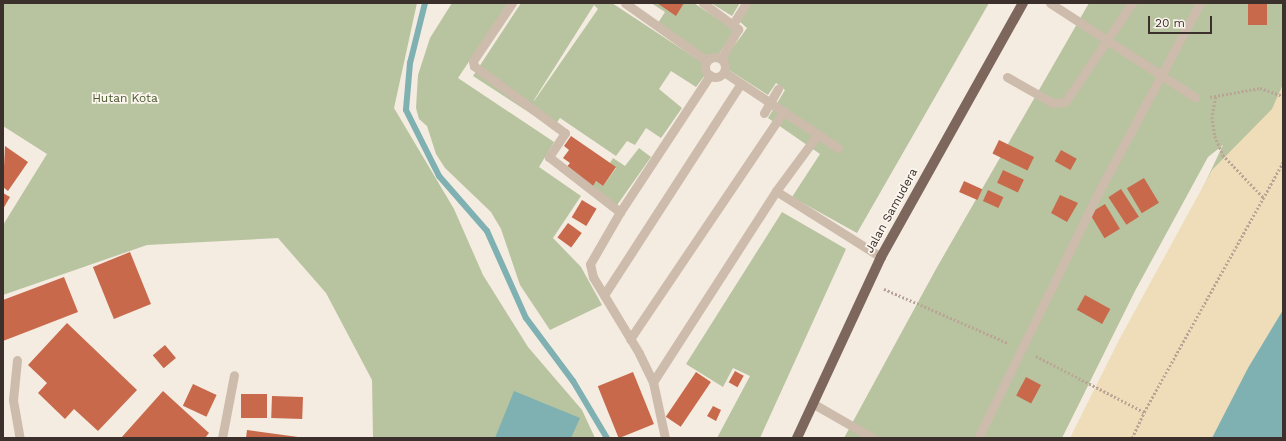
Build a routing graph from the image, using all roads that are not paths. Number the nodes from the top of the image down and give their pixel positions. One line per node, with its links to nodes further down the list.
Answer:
1 (512, 3): 26 (lane)
2 (626, 3): 12 (lane)
3 (703, 3): 9 (lane)
4 (746, 3): 9 (lane)
5 (1023, 3): 27 (main road, Jalan Samudera)
6 (1050, 3): 10 (lane)
7 (1132, 3): 10 (lane)
8 (1200, 3): 14 (lane)
9 (733, 24): 11 (lane)
10 (1108, 40): 14 (lane); 16 (lane)
11 (721, 59): 12 (lane); 13 (lane)
12 (707, 61): 15 (lane)
13 (724, 72): 15 (lane); 17 (lane)
14 (1161, 74): 19 (lane); 39 (lane)
15 (710, 75): 26 (lane)
16 (1007, 77)
17 (741, 83): 20 (lane); 28 (lane)
18 (778, 89): 20 (lane)
19 (1195, 96)
20 (770, 103): 21 (lane); 22 (lane)
21 (784, 112): 23 (lane); 29 (lane)
22 (764, 113)
23 (818, 134): 24 (lane); 25 (lane)
24 (838, 148)
25 (776, 191): 27 (lane); 32 (lane)
26 (620, 212): 28 (lane)
27 (882, 258): 33 (main road, Jalan Samudera)
28 (604, 295): 29 (lane)
29 (630, 339): 32 (lane)
30 (17, 360): 34 (lane)
31 (234, 375): 35 (lane)
32 (653, 382): 36 (lane)
33 (812, 403): 37 (main road, Jalan Samudera); 38 (lane)
34 (20, 438)
35 (222, 438)
36 (665, 438)
37 (797, 438)
38 (873, 438)
39 (978, 438)

